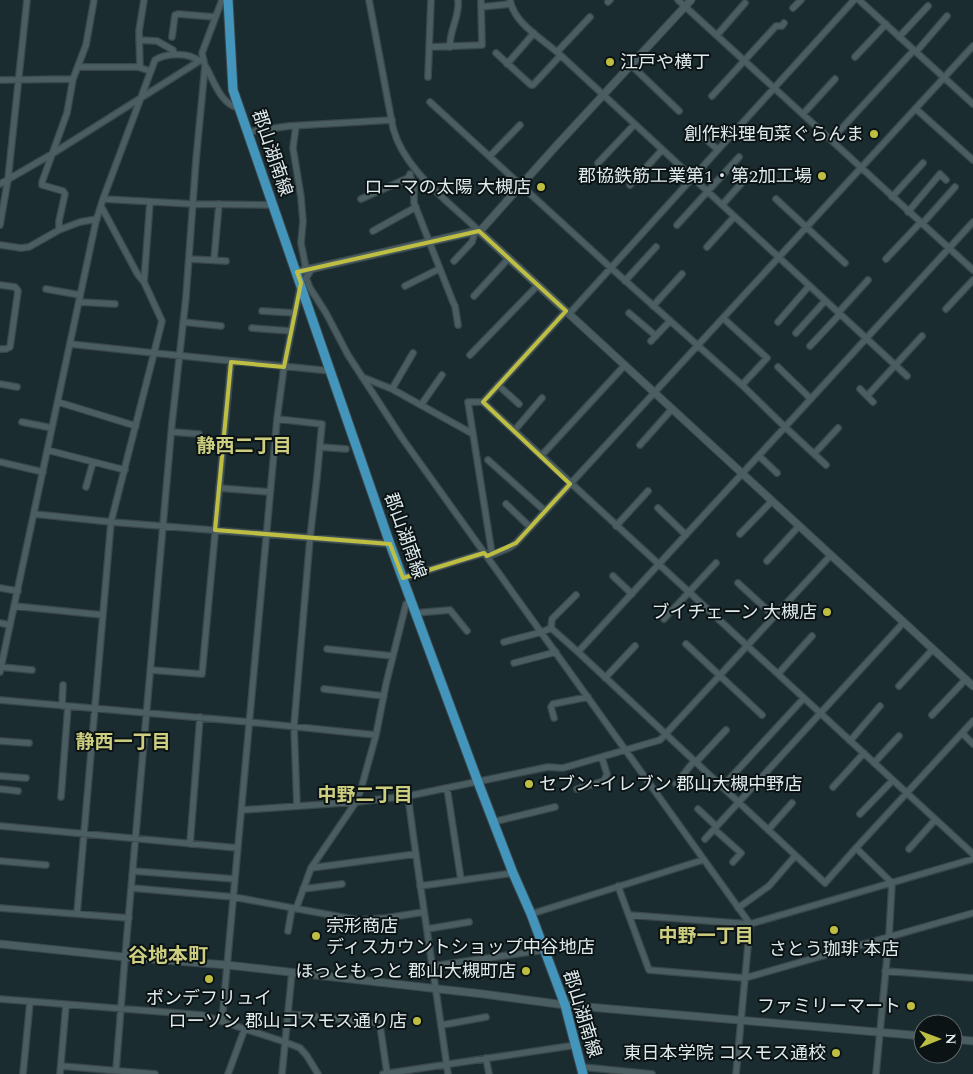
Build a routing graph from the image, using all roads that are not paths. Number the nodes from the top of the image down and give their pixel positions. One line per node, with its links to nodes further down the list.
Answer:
1 (27, 0): 51 (street)
2 (94, 0): 43 (street)
3 (144, 0): 29 (street)
4 (222, 0): 21 (street)
5 (228, 0): 58 (main road, 郡山湖南線)
6 (369, 0): 62 (street)
7 (431, 0): 31 (street)
8 (458, 0): 30 (street)
9 (678, 0): 17 (street)
10 (692, 0): 17 (street)
11 (801, 0): 19 (street)
12 (854, 0): 52 (street)
13 (859, 0): 24 (street)
14 (510, 2): 15 (street); 25 (street)
15 (481, 3): 30 (street)
16 (745, 3): 26 (street)
17 (685, 6): 26 (street); 41 (street)
18 (928, 6): 27 (street)
19 (793, 8)
20 (947, 16): 33 (street)
21 (215, 17): 28 (street); 38 (street)
22 (590, 18): 36 (street)
23 (784, 23): 39 (street)
24 (886, 24): 27 (street); 37 (street)
25 (534, 33): 36 (street); 40 (street)
26 (717, 35): 39 (street)
27 (899, 37): 33 (street)
28 (172, 38)
29 (139, 40): 35 (street); 44 (street)
30 (450, 47): 31 (street)
31 (430, 48): 46 (street)
32 (973, 48): 47 (street)
33 (915, 51): 47 (street); 68 (street)
34 (496, 53): 40 (street)
35 (174, 54): 38 (street); 45 (street)
36 (559, 54): 40 (street); 53 (street)
37 (855, 57)
38 (201, 60): 42 (street); 55 (street)
39 (745, 61): 52 (street); 54 (street)
40 (507, 64)
41 (631, 65): 53 (street); 60 (street)
42 (205, 66): 58 (street); 94 (street)
43 (78, 67): 44 (street); 48 (street)
44 (140, 68): 45 (street)
45 (150, 71): 55 (street)
46 (428, 76)
47 (945, 78): 57 (street); 59 (street)
48 (73, 79): 51 (street); 71 (street)
49 (835, 79): 61 (street)
50 (0, 80): 51 (street)
51 (18, 80): 82 (street)
52 (774, 87): 61 (street); 69 (street)
53 (602, 95): 64 (street); 85 (street)
54 (712, 96)
55 (141, 98): 71 (street); 90 (street)
56 (430, 102): 72 (street)
57 (973, 104)
58 (240, 108): 67 (main road, 郡山湖南線)
59 (916, 109): 74 (street); 78 (street)
60 (679, 110)
61 (803, 114): 68 (street)
62 (392, 120): 65 (street); 77 (street)
63 (520, 125): 72 (street)
64 (634, 125): 70 (street); 75 (street)
65 (296, 126): 67 (street); 126 (street)
66 (696, 130): 69 (street)
67 (248, 132): 96 (main road, 郡山湖南線)
68 (831, 140): 78 (street)
69 (717, 149): 81 (street)
70 (662, 150): 81 (street); 86 (street)
71 (52, 154): 82 (street); 108 (street)
72 (490, 156): 85 (street)
73 (739, 157): 88 (street)
74 (973, 160)
75 (598, 163)
76 (924, 163): 89 (street)
77 (413, 166): 79 (street); 110 (street)
78 (861, 168): 89 (street); 107 (street)
79 (410, 176): 91 (street); 99 (street)
80 (746, 177): 97 (street)
81 (692, 178): 88 (street); 124 (street)
82 (8, 179): 84 (street); 106 (street)
83 (946, 180): 100 (street)
84 (0, 184)
85 (521, 185): 110 (street); 124 (street)
86 (630, 185)
87 (955, 187): 104 (street)
88 (707, 191): 97 (street); 105 (street)
89 (892, 197): 100 (street)
90 (103, 199): 93 (street); 98 (street)
91 (362, 199)
92 (776, 200): 107 (street)
93 (150, 202): 94 (street); 132 (street)
94 (193, 204): 95 (street); 118 (street)
95 (219, 204): 96 (street); 120 (street)
96 (274, 205): 126 (main road, 郡山湖南線)
97 (722, 205): 101 (street)
98 (101, 206): 102 (street); 132 (street)
99 (416, 207): 109 (street); 111 (street)
100 (908, 212): 104 (street)
101 (734, 217): 114 (street); 117 (street)
102 (97, 219): 108 (street); 139 (street)
103 (973, 222): 115 (street)
104 (921, 223): 115 (street); 119 (street)
105 (677, 224)
106 (0, 225)
107 (807, 227): 117 (street); 123 (street)
108 (59, 230): 112 (street)
109 (373, 231)
110 (477, 232): 111 (street); 116 (street); 122 (street)
111 (429, 242): 125 (street); 126 (street)
112 (0, 245)
113 (656, 247): 131 (street)
114 (706, 247)
115 (949, 249): 127 (street); 161 (street)
116 (509, 258): 135 (street); 140 (street)
117 (779, 258): 137 (street); 151 (street)
118 (189, 259): 120 (street); 153 (street)
119 (886, 259)
120 (214, 260): 121 (street)
121 (226, 261)
122 (454, 261)
123 (845, 263)
124 (610, 267): 131 (street); 148 (street)
125 (440, 269): 136 (street); 155 (street)
126 (304, 270): 133 (main road, 郡山湖南線); 178 (street)
127 (973, 270)
128 (682, 274): 144 (street)
129 (868, 280): 150 (street)
130 (973, 280): 145 (street)
131 (625, 281): 144 (street)
132 (144, 282): 167 (street)
133 (301, 283): 147 (street); 175 (main road, 郡山湖南線)
134 (0, 285): 165 (street)
135 (538, 285): 148 (street); 168 (street)
136 (405, 286)
137 (810, 286): 141 (street); 154 (street)
138 (46, 289): 139 (street)
139 (80, 295): 142 (street)
140 (474, 296)
141 (825, 301): 150 (street); 159 (street)
142 (79, 302): 143 (street); 162 (street)
143 (115, 304)
144 (654, 306): 152 (street)
145 (946, 309)
146 (262, 311): 147 (street)
147 (295, 313): 158 (street)
148 (568, 313): 171 (street); 180 (street)
149 (629, 313): 152 (street)
150 (839, 313): 161 (street); 164 (street)
151 (723, 318): 163 (street); 181 (street)
152 (670, 321): 163 (street)
153 (183, 322): 156 (street); 169 (street)
154 (778, 322)
155 (458, 325)
156 (221, 326)
157 (252, 328): 158 (street)
158 (291, 331): 173 (street)
159 (796, 333)
160 (922, 336): 172 (street)
161 (866, 339): 172 (street); 188 (street)
162 (70, 344): 167 (street); 189 (street)
163 (698, 346): 181 (street); 185 (street)
164 (810, 346)
165 (0, 348)
166 (412, 352): 183 (street)
167 (154, 353): 169 (street); 197 (street)
168 (470, 355)
169 (179, 356): 170 (street); 202 (street)
170 (231, 362): 173 (street); 222 (street)
171 (625, 365): 185 (street); 210 (street)
172 (895, 365): 177 (street); 186 (street)
173 (284, 367): 175 (street); 195 (street)
174 (778, 367): 188 (street)
175 (331, 371): 240 (main road, 郡山湖南線)
176 (442, 375): 193 (street)
177 (907, 376)
178 (362, 377): 183 (street); 242 (street)
179 (0, 384): 182 (street)
180 (498, 385): 190 (street); 192 (street)
181 (742, 385): 198 (street)
182 (17, 387)
183 (392, 388): 193 (street)
184 (860, 389): 186 (street)
185 (654, 392): 194 (street); 220 (street)
186 (867, 396): 191 (street)
187 (542, 398): 201 (street)
188 (811, 399): 198 (street)
189 (58, 402): 197 (street); 199 (street)
190 (483, 402): 201 (street); 204 (street)
191 (873, 402)
192 (519, 404)
193 (421, 405): 204 (street)
194 (672, 409): 205 (street); 219 (street)
195 (276, 419): 206 (street); 224 (street)
196 (22, 422): 199 (street)
197 (136, 426): 216 (street)
198 (784, 427): 209 (street); 211 (street)
199 (52, 428): 208 (street)
200 (838, 428): 209 (street)
201 (514, 431): 210 (street)
202 (172, 432): 203 (street); 231 (street)
203 (199, 434)
204 (473, 434): 242 (street)
205 (640, 445)
206 (320, 447): 207 (street); 239 (street)
207 (346, 449)
208 (48, 450): 214 (street); 217 (street)
209 (814, 454): 215 (street)
210 (541, 456): 220 (street)
211 (759, 456): 218 (street); 219 (street)
212 (488, 460): 228 (street)
213 (0, 462): 217 (street)
214 (93, 462): 216 (street); 221 (street)
215 (826, 466)
216 (125, 470): 230 (street)
217 (43, 472): 229 (street)
218 (777, 473)
219 (742, 474): 225 (street); 238 (street)
220 (570, 484): 228 (street); 232 (street)
221 (86, 487)
222 (219, 488): 224 (street); 235 (street)
223 (648, 491): 232 (street)
224 (270, 492): 236 (street)
225 (772, 501): 233 (street); 237 (street)
226 (506, 504): 234 (street)
227 (658, 508): 238 (street)
228 (545, 511): 234 (street)
229 (34, 514): 230 (street); 250 (street)
230 (111, 522): 231 (street); 257 (street)
231 (163, 525): 235 (street); 279 (street)
232 (616, 526): 245 (street)
233 (799, 526): 241 (street); 243 (street)
234 (530, 527): 242 (street)
235 (215, 530): 236 (street); 279 (street)
236 (266, 534): 239 (street); 302 (street)
237 (740, 534)
238 (686, 535): 245 (street)
239 (310, 538): 240 (street); 303 (street)
240 (390, 544): 247 (main road, 郡山湖南線)
241 (831, 554): 258 (street); 260 (street)
242 (488, 555): 247 (street); 265 (street)
243 (767, 561)
244 (716, 563): 251 (street)
245 (659, 565): 251 (street); 253 (street)
246 (613, 576): 253 (street)
247 (403, 578): 254 (main road, 郡山湖南線)
248 (738, 583): 258 (street)
249 (0, 588): 250 (street)
250 (18, 592): 255 (street)
251 (688, 592): 259 (street); 269 (street)
252 (576, 594): 263 (street)
253 (632, 594): 274 (street)
254 (411, 600): 256 (main road, 郡山湖南線); 275 (street)
255 (14, 606): 257 (street); 262 (street)
256 (416, 613): 264 (street); 321 (main road, 郡山湖南線)
257 (103, 615): 294 (street)
258 (774, 616): 269 (street)
259 (664, 618)
260 (904, 622): 272 (street); 296 (street)
261 (0, 623): 262 (street)
262 (10, 625): 277 (street)
263 (551, 628): 265 (street); 274 (street)
264 (467, 631)
265 (542, 632): 267 (street); 273 (street)
266 (812, 636): 280 (street)
267 (504, 642)
268 (686, 644): 281 (street)
269 (746, 645): 280 (street); 281 (street)
270 (635, 646): 282 (street)
271 (328, 649): 275 (street)
272 (933, 649): 283 (street); 285 (street)
273 (556, 652): 276 (street); 289 (street)
274 (578, 652): 282 (street)
275 (393, 656): 288 (street)
276 (514, 663)
277 (1, 669): 278 (street)
278 (32, 670)
279 (152, 670): 295 (street)
280 (778, 674): 290 (street)
281 (719, 676): 297 (street); 307 (street)
282 (605, 678): 307 (street)
283 (966, 679): 286 (street); 298 (street)
284 (63, 685): 292 (street)
285 (899, 686)
286 (973, 686)
287 (324, 689): 288 (street)
288 (384, 696): 306 (street)
289 (588, 697): 300 (street); 313 (street)
290 (804, 698): 296 (street); 323 (street)
291 (0, 700): 292 (street)
292 (65, 706): 294 (street); 331 (street)
293 (880, 706): 310 (street)
294 (94, 708): 295 (street); 345 (street)
295 (147, 712): 299 (street); 346 (street)
296 (822, 714): 310 (street); 333 (street)
297 (762, 715)
298 (932, 715)
299 (200, 717): 302 (street); 348 (street)
300 (554, 718)
301 (973, 721): 305 (street)
302 (249, 722): 303 (street); 338 (street)
303 (294, 726): 306 (street); 335 (street)
304 (726, 730): 316 (street)
305 (962, 733): 312 (street); 329 (street)
306 (376, 735): 332 (street)
307 (665, 735): 313 (street); 316 (street)
308 (899, 736): 317 (street)
309 (0, 741): 311 (street)
310 (850, 741): 314 (street)
311 (29, 744)
312 (973, 744)
313 (627, 751): 315 (street); 356 (street)
314 (864, 753): 317 (street); 324 (street)
315 (602, 758): 321 (street); 327 (street)
316 (694, 761): 322 (street); 323 (street)
317 (874, 764): 320 (street)
318 (0, 776): 319 (street)
319 (26, 778)
320 (892, 781): 329 (street); 339 (street)
321 (478, 782): 325 (street); 341 (main road, 郡山湖南線)
322 (676, 784)
323 (722, 787): 333 (street)
324 (833, 787)
325 (447, 788): 330 (street); 364 (street)
326 (0, 789): 328 (street)
327 (577, 789)
328 (18, 791)
329 (906, 794): 340 (street); 350 (street)
330 (408, 796): 332 (street); 352 (street)
331 (61, 797)
332 (356, 802): 335 (street); 360 (street)
333 (739, 802): 343 (street); 344 (street)
334 (792, 803): 344 (street)
335 (297, 806): 338 (street)
336 (555, 808): 341 (street)
337 (698, 809): 343 (street)
338 (242, 810): 349 (street)
339 (860, 814)
340 (935, 820): 351 (street); 353 (street)
341 (493, 822): 362 (main road, 郡山湖南線)
342 (0, 826): 345 (street)
343 (715, 827): 347 (street); 358 (street)
344 (768, 830): 354 (street)
345 (84, 833): 346 (street); 377 (street)
346 (136, 839): 348 (street); 361 (street)
347 (705, 840)
348 (190, 844): 349 (street)
349 (238, 848): 363 (street)
350 (856, 848): 354 (street); 366 (street)
351 (909, 848)
352 (416, 854): 360 (street); 367 (street)
353 (973, 854)
354 (795, 856): 374 (street)
355 (973, 859): 366 (street)
356 (703, 860): 368 (street); 374 (street)
357 (0, 861): 359 (street)
358 (734, 862)
359 (46, 866)
360 (311, 868): 370 (street)
361 (133, 871): 363 (street); 369 (street)
362 (513, 873): 364 (street); 378 (main road, 郡山湖南線)
363 (235, 880): 371 (street)
364 (461, 880): 367 (street)
365 (342, 884): 370 (street)
366 (892, 884): 382 (street); 385 (street)
367 (420, 886): 375 (street)
368 (618, 886): 378 (street); 379 (street)
369 (132, 888): 371 (street); 380 (street)
370 (303, 889): 373 (street)
371 (234, 897): 373 (street); 389 (street)
372 (0, 908): 377 (street)
373 (294, 908): 375 (street); 384 (street)
374 (738, 908): 382 (street)
375 (424, 912): 383 (street)
376 (973, 913): 385 (street)
377 (77, 914): 380 (street)
378 (531, 914): 387 (main road, 郡山湖南線)
379 (629, 915): 382 (street); 393 (street)
380 (129, 918): 388 (street)
381 (469, 922): 383 (street)
382 (750, 924): 393 (street)
383 (427, 929): 390 (street)
384 (288, 931)
385 (889, 936): 391 (street); 393 (street)
386 (0, 944): 388 (street)
387 (544, 950): 390 (street); 398 (main road, 郡山湖南線)
388 (125, 957): 389 (street); 400 (street)
389 (227, 965): 392 (street); 404 (street)
390 (433, 966): 395 (street)
391 (885, 971): 394 (street); 407 (street)
392 (292, 972): 395 (street); 401 (street)
393 (745, 978): 403 (street)
394 (973, 978)
395 (436, 989): 398 (street); 405 (street)
396 (0, 999): 397 (street)
397 (30, 1002): 399 (street); 419 (street)
398 (565, 1004): 403 (street); 410 (main road, 郡山湖南線)
399 (66, 1005): 400 (street); 413 (street)
400 (121, 1009): 404 (street); 414 (street)
401 (288, 1014): 409 (street); 425 (street)
402 (486, 1017): 405 (street)
403 (742, 1020): 407 (street); 429 (street)
404 (222, 1021): 406 (street)
405 (442, 1025): 412 (street)
406 (245, 1028): 409 (street); 422 (street)
407 (880, 1031): 408 (street); 430 (street)
408 (913, 1035)
409 (286, 1042): 423 (street); 424 (street)
410 (576, 1045): 411 (street); 415 (main road, 郡山湖南線)
411 (486, 1058): 412 (street); 427 (street)
412 (446, 1064): 425 (street); 426 (street)
413 (61, 1066): 416 (street); 420 (street)
414 (116, 1070): 416 (street); 417 (street)
415 (583, 1071): 418 (street)
416 (99, 1072)
417 (134, 1073): 421 (street)
418 (636, 1073): 428 (street)
419 (23, 1074)
420 (60, 1074)
421 (155, 1074)
422 (228, 1074)
423 (282, 1074)
424 (318, 1074)
425 (385, 1074)
426 (448, 1074)
427 (489, 1074)
428 (652, 1074)
429 (736, 1074)
430 (876, 1074)

